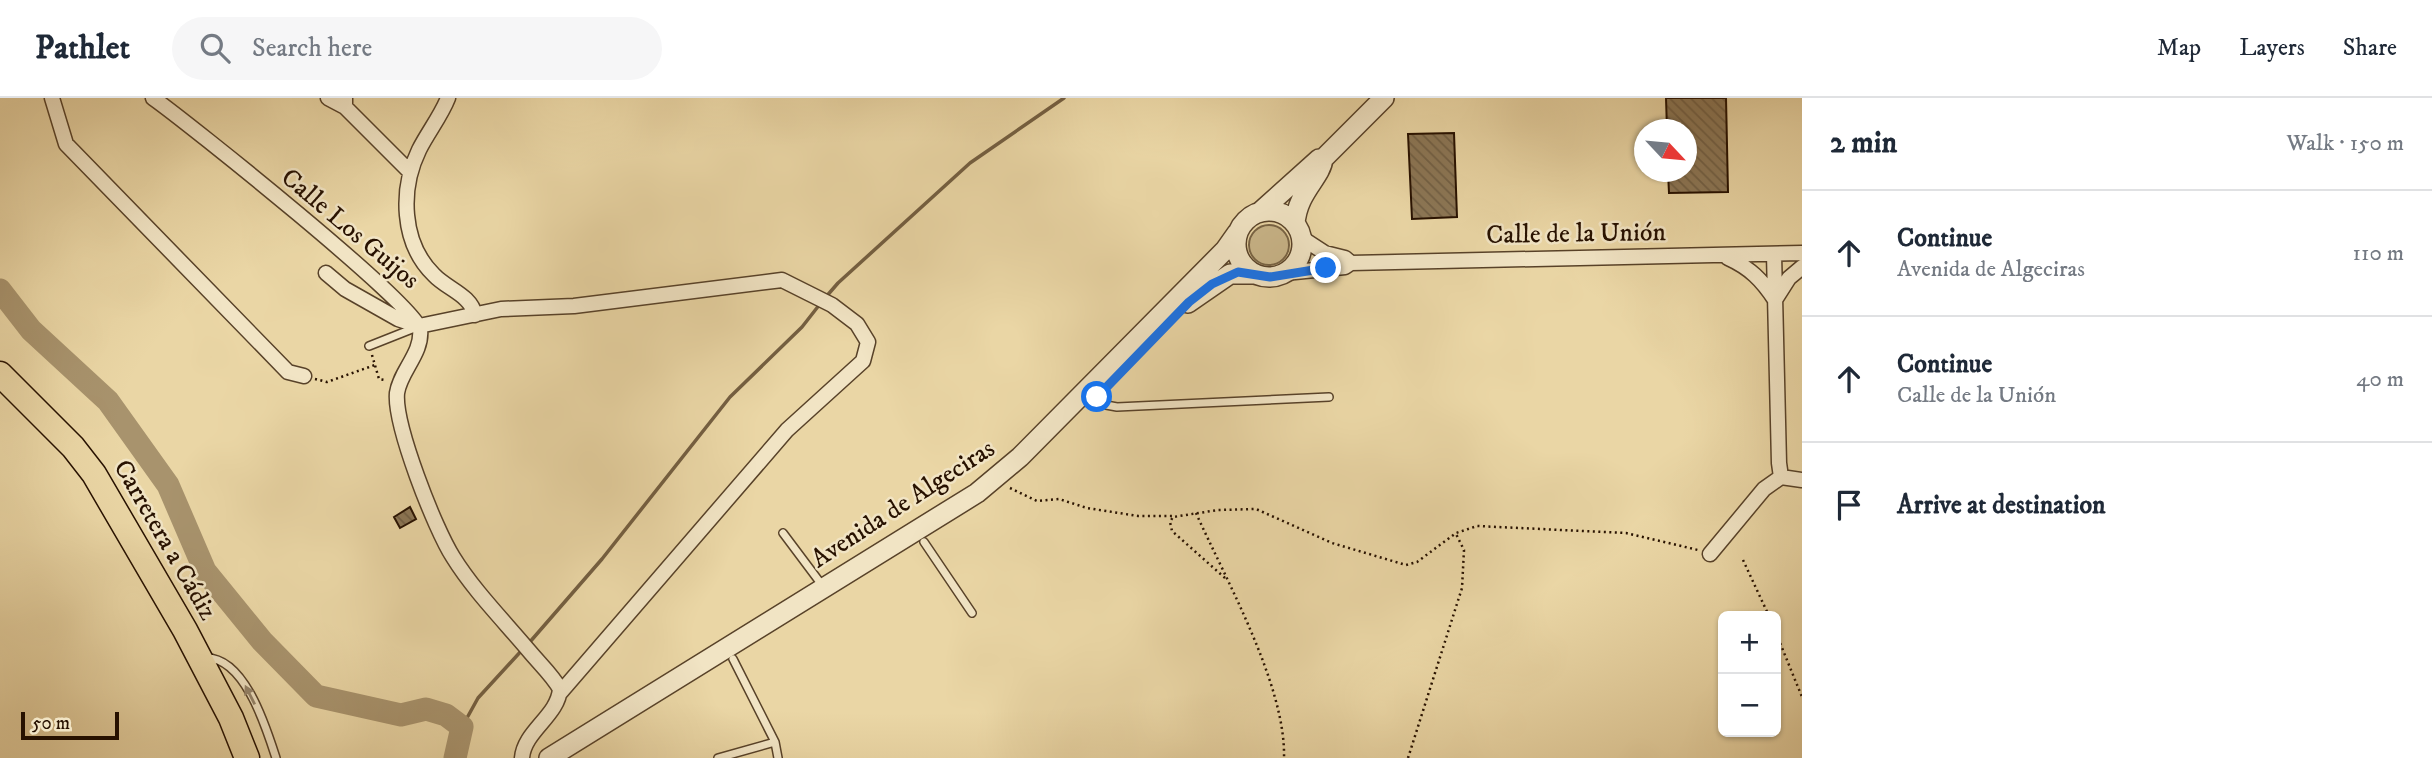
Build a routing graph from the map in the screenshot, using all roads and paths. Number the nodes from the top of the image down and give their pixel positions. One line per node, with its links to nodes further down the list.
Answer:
1 (52, 98): 26 (street)
2 (153, 98): 22 (street, Calle Los Guijos)
3 (328, 98): 6 (street)
4 (448, 98): 8 (street)
5 (1384, 98): 7 (street)
6 (345, 102): 8 (street)
7 (1323, 159): 9 (street); 10 (street)
8 (410, 172): 21 (street)
9 (1260, 212): 10 (street); 11 (street)
10 (1298, 231): 15 (street, Calle de la Unión); 18 (street)
11 (1237, 233): 19 (street); 42 (street, Avenida de Algeciras)
12 (1802, 253): 13 (street, Calle de la Unión)
13 (1774, 254): 14 (street, Calle de la Unión); 20 (street)
14 (1724, 256): 15 (street, Calle de la Unión); 20 (street)
15 (1351, 263): 18 (street, Calle de la Unión)
16 (1802, 267): 20 (street)
17 (326, 273): 22 (street)
18 (1285, 273): 19 (street)
19 (1254, 274): 29 (street, Avenida de Algeciras)
20 (1775, 300): 31 (street)
21 (475, 315): 22 (street); 48 (street)
22 (419, 326): 23 (lane); 27 (street, Calle Los Guijos)
23 (369, 346): 24 (path)
24 (375, 365): 26 (path); 27 (path)
25 (0, 374): 47 (highway, Carretera a Cádiz)
26 (304, 376)
27 (399, 382): 48 (street, Calle Los Guijos)
28 (0, 388): 47 (highway, Carretera a Cádiz)
29 (1097, 397): 30 (lane); 33 (street, Avenida de Algeciras)
30 (1329, 397)
31 (1780, 470): 32 (street); 39 (street)
32 (1802, 480)
33 (1006, 486): 35 (path); 38 (street, Avenida de Algeciras)
34 (1196, 513): 35 (path); 37 (path); 41 (path)
35 (1173, 517): 41 (path)
36 (783, 533): 42 (lane)
37 (1456, 533): 39 (path); 60 (path)
38 (924, 542): 44 (lane); 46 (street, Avenida de Algeciras)
39 (1710, 554)
40 (1743, 560): 43 (path)
41 (1225, 578): 59 (path)
42 (824, 588): 55 (street, Avenida de Algeciras)
43 (1767, 611)
44 (972, 613)
45 (1781, 645): 49 (path)
46 (733, 659): 50 (lane); 56 (street, Avenida de Algeciras)
47 (195, 662): 51 (highway, Carretera a Cádiz); 52 (highway, Carretera a Cádiz); 53 (lane, one-way to 47)
48 (560, 693): 54 (street)
49 (1802, 696)
50 (775, 742): 57 (lane); 58 (lane)
51 (235, 758)
52 (247, 758)
53 (276, 758)
54 (522, 758)
55 (550, 758)
56 (572, 758)
57 (718, 758)
58 (778, 758)
59 (1284, 758)
60 (1408, 758)

